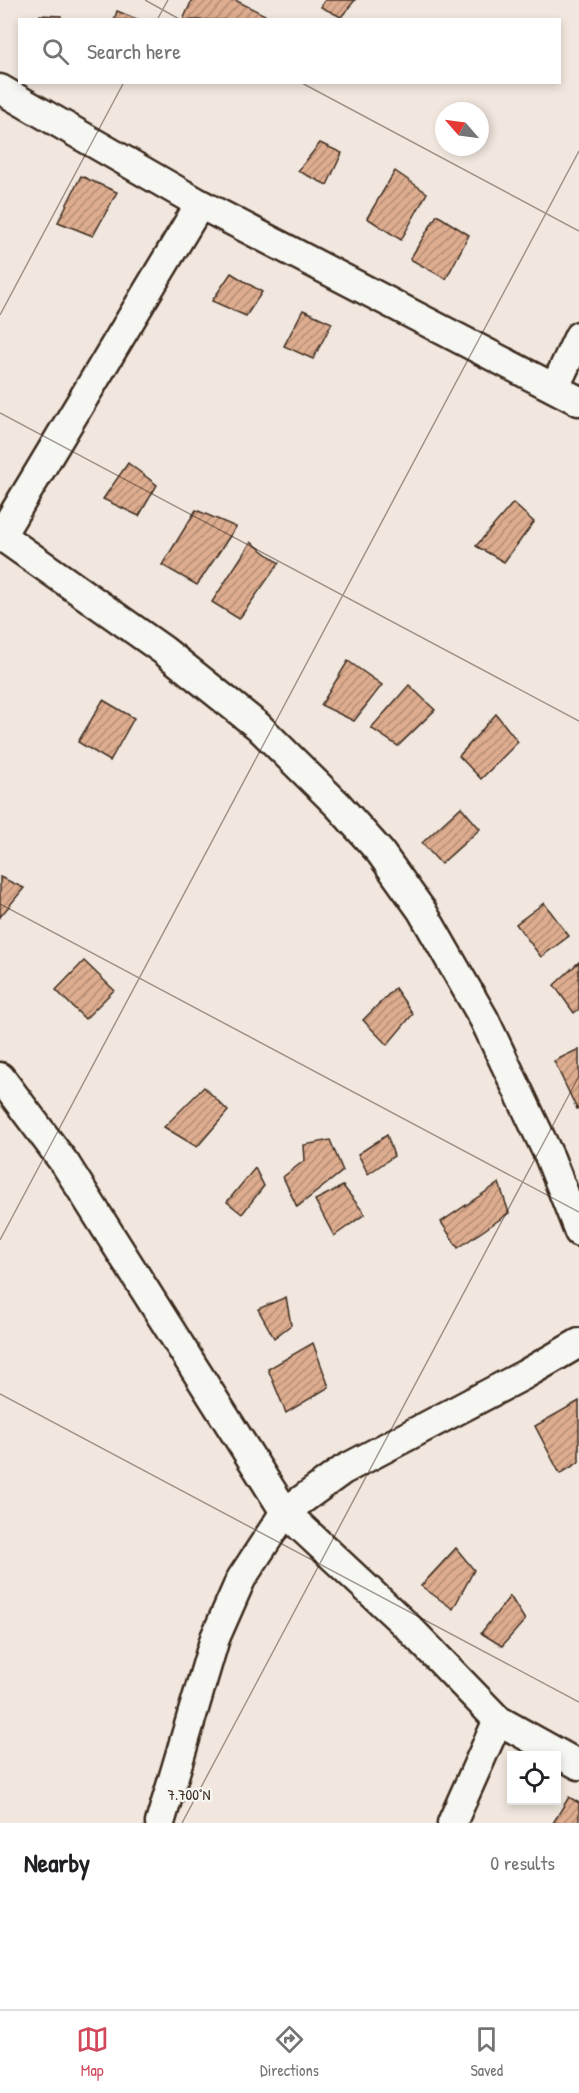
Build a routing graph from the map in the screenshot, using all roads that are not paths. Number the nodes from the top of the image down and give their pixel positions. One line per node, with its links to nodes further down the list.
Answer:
1 (0, 89): 2 (street)
2 (200, 204): 4 (street); 6 (street)
3 (579, 336): 4 (street)
4 (555, 387): 5 (street)
5 (579, 401)
6 (0, 536): 8 (street)
7 (0, 1077): 10 (street)
8 (579, 1232)
9 (579, 1343): 10 (street)
10 (285, 1512): 11 (street); 13 (street)
11 (498, 1720): 12 (street); 14 (street)
12 (579, 1765)
13 (160, 1823)
14 (452, 1823)

